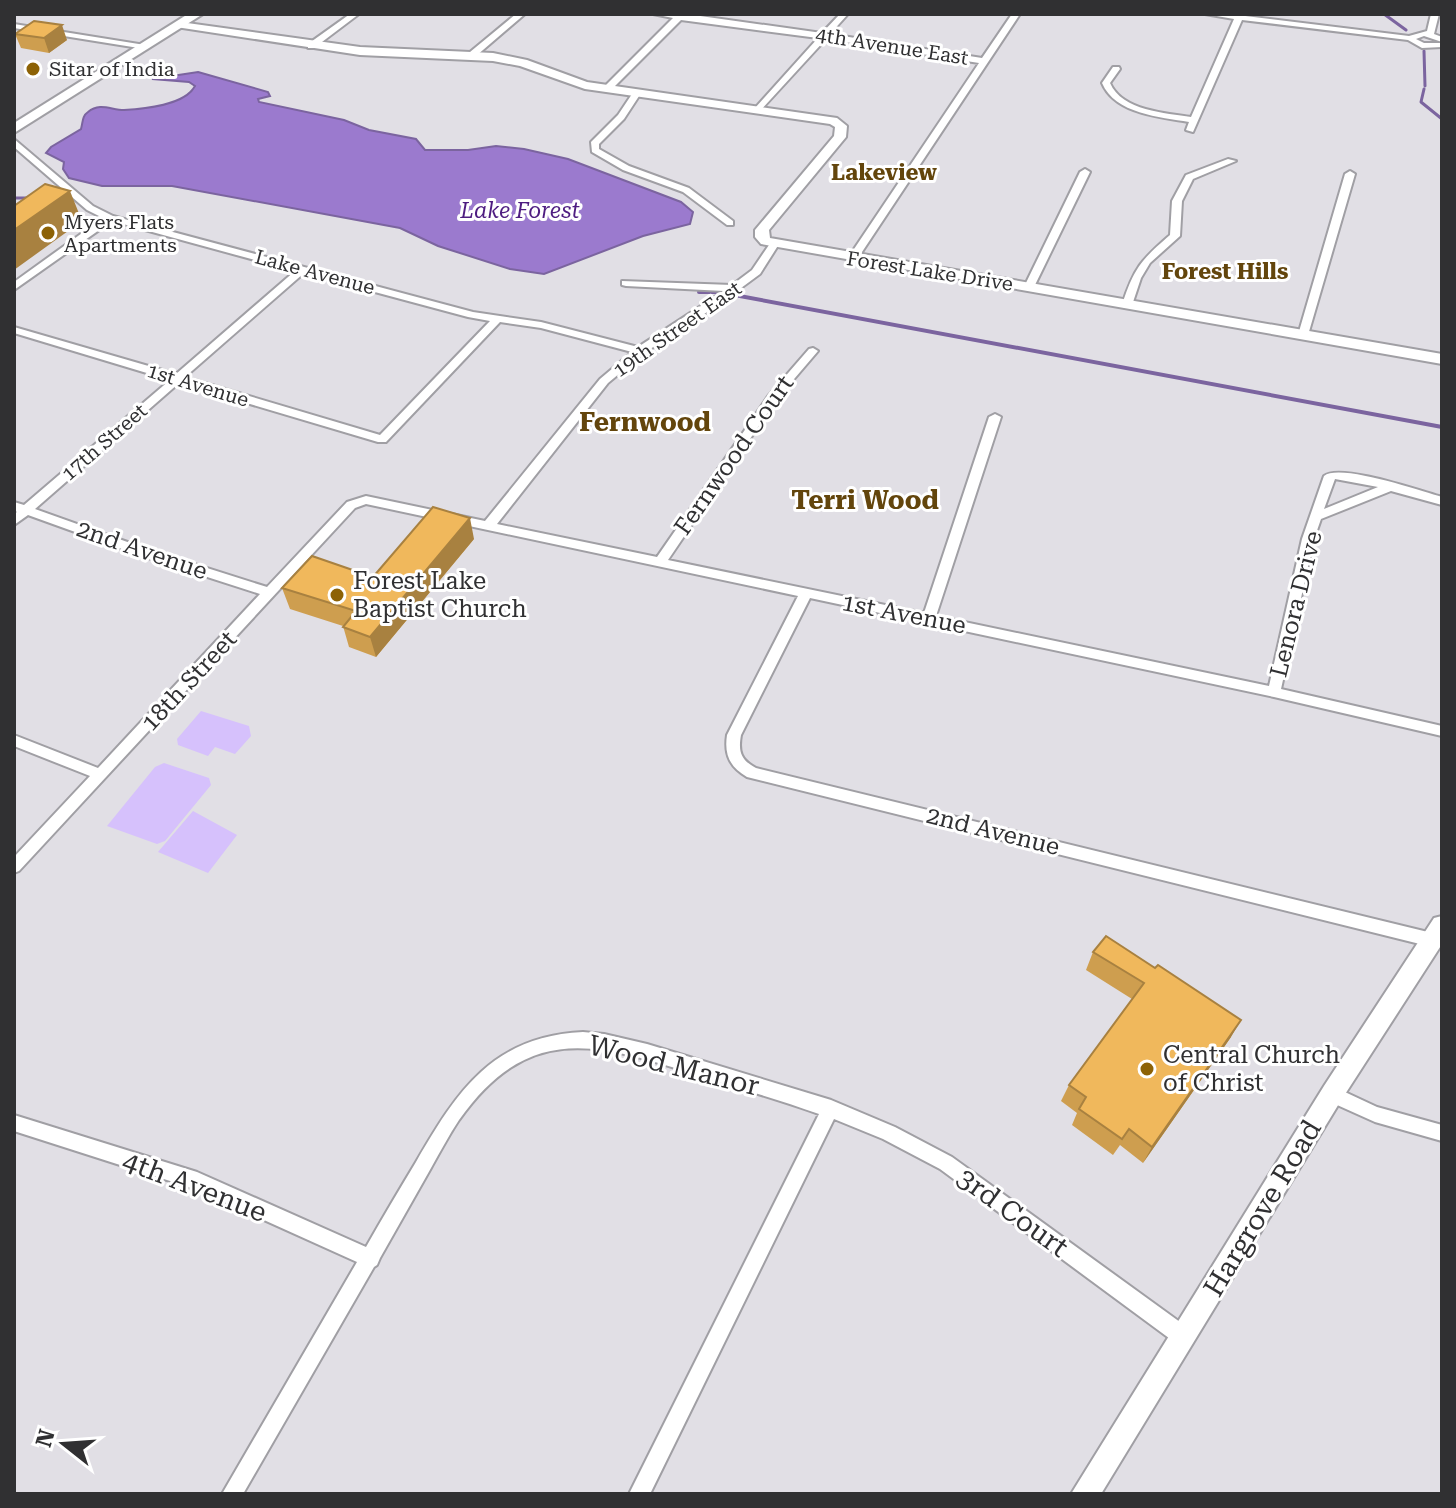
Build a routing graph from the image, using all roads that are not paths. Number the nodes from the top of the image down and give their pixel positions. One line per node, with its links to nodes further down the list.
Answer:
1 (197, 14): 11 (main road)
2 (355, 14): 18 (street)
3 (521, 14): 20 (street)
4 (657, 14): 9 (street, 4th Avenue East)
5 (844, 14): 14 (street)
6 (1016, 14): 21 (street)
7 (1209, 14): 10 (street)
8 (1435, 14): 13 (street)
9 (681, 16): 14 (street, 4th Avenue East); 23 (street)
10 (1239, 18): 15 (street); 22 (street)
11 (178, 19): 17 (main road); 18 (street); 19 (main road)
12 (14, 26): 17 (street)
13 (1430, 34): 15 (street); 16 (street)
14 (825, 36): 21 (street, 4th Avenue East); 25 (street)
15 (1410, 38): 16 (street)
16 (1442, 42)
17 (128, 44): 19 (street); 26 (main road)
18 (311, 46): 20 (street)
19 (145, 47): 27 (main road)
20 (473, 54): 23 (street)
21 (985, 61): 35 (street)
22 (1116, 69)
23 (607, 89): 24 (street)
24 (637, 93): 25 (street); 33 (street)
25 (758, 110): 34 (street)
26 (14, 114)
27 (14, 129)
28 (14, 142): 32 (street, Lake Avenue)
29 (1231, 161): 41 (street)
30 (1085, 172): 39 (street)
31 (1350, 174): 44 (street)
32 (110, 218): 36 (street, Lake Avenue); 38 (street)
33 (730, 223)
34 (774, 244): 35 (street, Forest Lake Drive); 40 (street, 19th Street East)
35 (853, 258): 39 (street, Forest Lake Drive)
36 (303, 269): 42 (street, Lake Avenue); 48 (street, 17th Street)
37 (626, 283): 40 (street)
38 (14, 287)
39 (1029, 287): 41 (street, Forest Lake Drive)
40 (735, 288): 45 (street, 19th Street East)
41 (1127, 305): 44 (street, Forest Lake Drive)
42 (496, 320): 45 (street, Lake Avenue); 48 (street, 1st Avenue)
43 (14, 330): 48 (street, 1st Avenue)
44 (1303, 335): 47 (street, Forest Lake Drive)
45 (640, 351): 57 (street, 19th Street East)
46 (813, 351): 58 (street, Fernwood Court)
47 (1442, 359)
48 (175, 380): 54 (street, 17th Street)
49 (995, 417): 61 (street)
50 (1393, 486): 52 (street, Lenora Drive); 55 (street, Lenora Drive); 55 (street, Lenora Drive)
51 (366, 500): 57 (street, 1st Avenue); 59 (street, 18th Street)
52 (1442, 501)
53 (14, 506): 54 (street, 2nd Avenue)
54 (28, 510): 56 (street, 17th Street); 59 (street, 2nd Avenue)
55 (1318, 516): 62 (street, Lenora Drive)
56 (14, 521)
57 (488, 526): 58 (street, 1st Avenue)
58 (659, 563): 60 (street, 1st Avenue)
59 (271, 593): 65 (street, 18th Street)
60 (805, 595): 61 (street, 1st Avenue); 67 (street, 2nd Avenue)
61 (929, 618): 62 (street, 1st Avenue)
62 (1274, 692): 63 (street, 1st Avenue)
63 (1442, 731)
64 (14, 740): 65 (street)
65 (101, 775): 66 (street, 18th Street)
66 (14, 867)
67 (1437, 933): 68 (street, Hargrove Road)
68 (1332, 1094): 71 (street); 73 (street, Hargrove Road)
69 (831, 1108): 72 (street, Wood Manor); 73 (street, 3rd Court); 76 (street)
70 (14, 1123): 72 (street, 4th Avenue)
71 (1442, 1133)
72 (371, 1259): 75 (street, Wood Manor)
73 (1184, 1337): 74 (street, Hargrove Road)
74 (1090, 1493)
75 (232, 1494)
76 (639, 1494)

